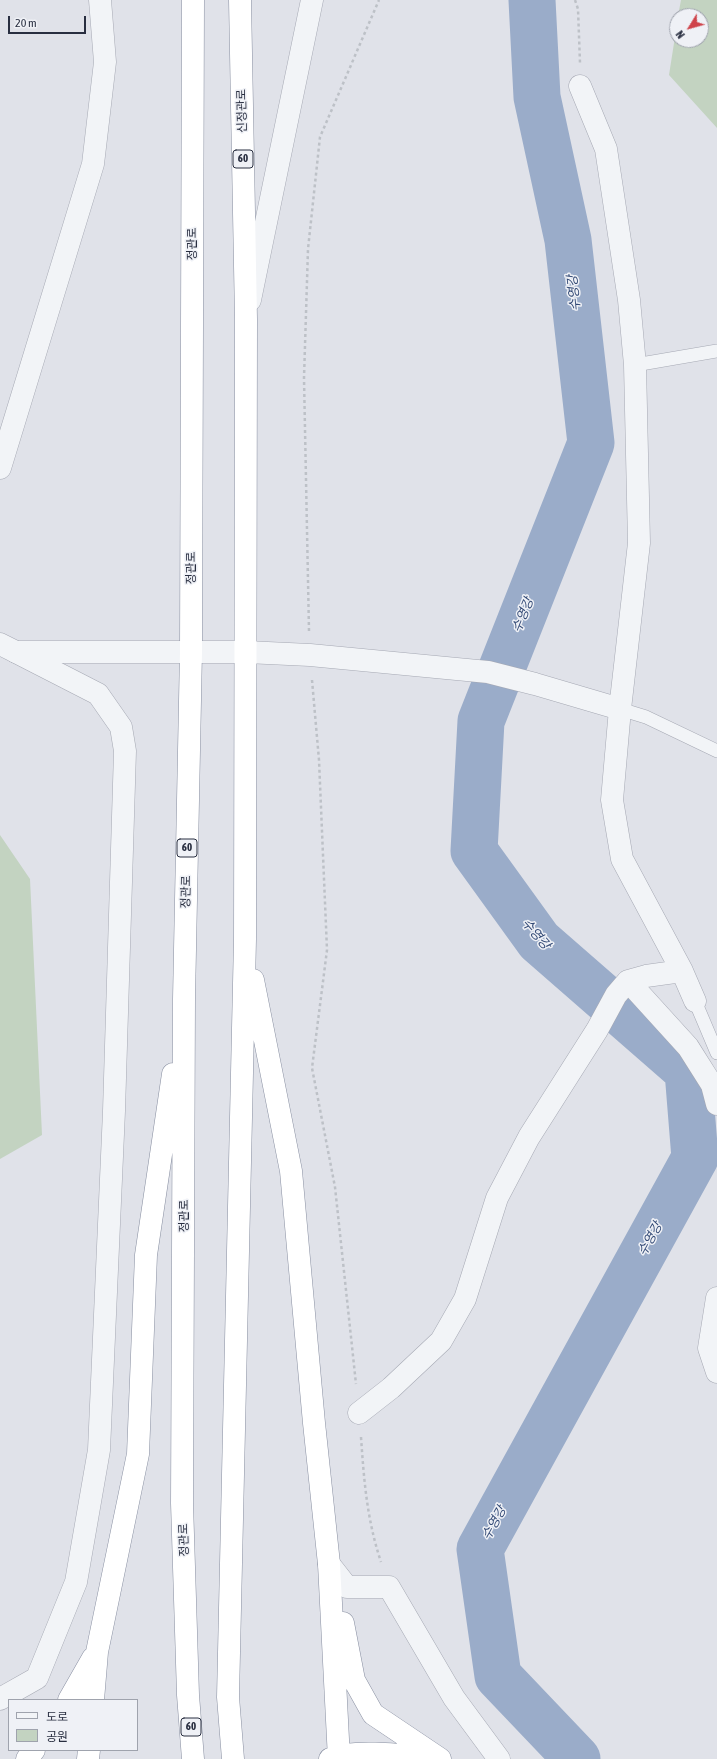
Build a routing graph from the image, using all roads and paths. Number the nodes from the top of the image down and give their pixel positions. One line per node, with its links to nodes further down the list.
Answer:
1 (100, 0): 11 (street)
2 (193, 0): 13 (highway, 정관로 / 60)
3 (240, 0): 8 (highway, 신정관로 / 60)
4 (312, 0): 8 (street)
5 (379, 0): 15 (path)
6 (575, 0): 7 (path)
7 (580, 86): 10 (street)
8 (246, 319): 14 (highway, 60)
9 (717, 351): 10 (lane)
10 (635, 365): 16 (street)
11 (0, 468)
12 (8, 648): 13 (street); 33 (street)
13 (191, 651): 14 (street); 21 (highway, 정관로 / 60)
14 (246, 652): 15 (street); 18 (highway, 60)
15 (310, 655): 16 (street); 27 (path)
16 (620, 709): 17 (lane); 19 (street)
17 (717, 751)
18 (245, 939): 28 (highway); 38 (highway, 60)
19 (682, 971): 20 (street); 22 (street)
20 (622, 988): 24 (street); 27 (street)
21 (184, 999): 30 (highway); 37 (highway, 정관로 / 60)
22 (695, 1001): 23 (lane)
23 (717, 1053)
24 (717, 1104)
25 (717, 1298): 26 (street)
26 (717, 1372)
27 (359, 1413): 29 (path)
28 (329, 1574): 29 (street); 35 (highway); 39 (highway)
29 (389, 1587): 40 (street)
30 (97, 1652): 31 (highway); 32 (highway)
31 (70, 1699)
32 (93, 1699)
33 (0, 1700)
34 (33, 1751): 36 (highway)
35 (336, 1758): 39 (highway)
36 (27, 1759)
37 (193, 1759)
38 (233, 1759)
39 (439, 1759)
40 (499, 1759)

